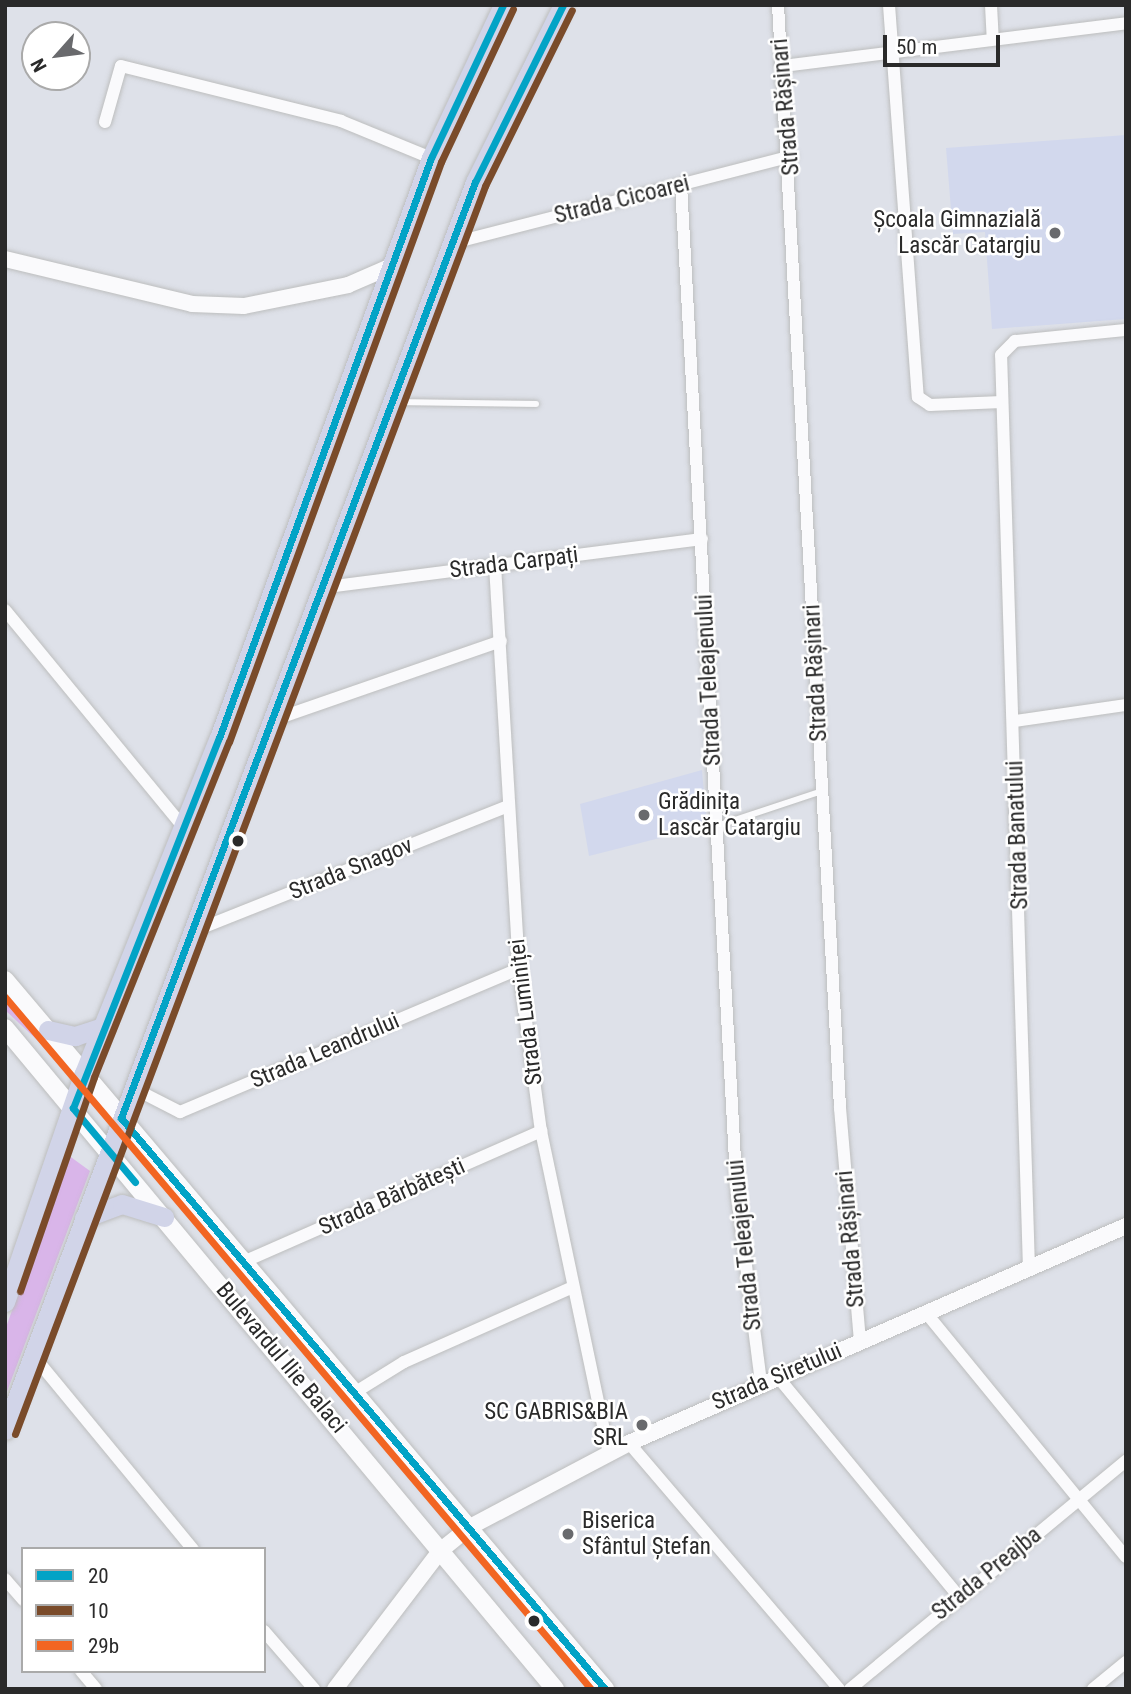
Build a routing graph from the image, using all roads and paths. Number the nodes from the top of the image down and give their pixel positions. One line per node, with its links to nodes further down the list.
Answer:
1 (503, 5): 12 (main road)
2 (563, 5): 14 (main road)
3 (778, 5): 9 (street, Strada Rășinari)
4 (889, 5): 8 (street)
5 (991, 5): 7 (street)
6 (1126, 23): 7 (street)
7 (993, 39): 8 (street)
8 (892, 55): 9 (street); 19 (street)
9 (783, 66): 11 (street, Strada Rășinari)
10 (105, 122): 12 (street)
11 (791, 156): 13 (street, Strada Cicoarei); 29 (street, Strada Rășinari)
12 (431, 158): 16 (main road)
13 (681, 185): 14 (street, Strada Cicoarei); 21 (street, Strada Teleajenului)
14 (453, 243): 18 (main road)
15 (5, 259): 16 (street)
16 (394, 265): 32 (main road)
17 (1126, 330): 19 (street, Strada Banatului)
18 (396, 402): 20 (lane); 23 (main road)
19 (1002, 402): 28 (street, Strada Banatului)
20 (536, 404)
21 (702, 539): 22 (street, Strada Carpați); 31 (street, Strada Teleajenului)
22 (495, 565): 23 (street, Strada Carpați); 25 (street, Strada Luminiței)
23 (327, 587): 27 (main road)
24 (5, 610): 32 (street)
25 (501, 641): 27 (street); 30 (street, Strada Luminiței)
26 (1126, 705): 28 (street)
27 (276, 719): 33 (main road)
28 (1015, 721): 49 (street, Strada Banatului)
29 (822, 791): 31 (lane); 53 (street, Strada Rășinari)
30 (508, 806): 33 (street, Strada Snagov); 34 (street, Strada Luminiței)
31 (717, 826): 56 (street, Strada Teleajenului)
32 (184, 828): 36 (main road)
33 (194, 931): 40 (main road)
34 (519, 969): 40 (street, Strada Leandrului); 43 (street, Strada Luminiței)
35 (5, 980): 38 (main road, Bulevardul Ilie Balaci)
36 (103, 1027): 38 (main road); 39 (main road)
37 (5, 1028): 41 (main road, Bulevardul Ilie Balaci)
38 (48, 1030): 39 (main road, Bulevardul Ilie Balaci)
39 (84, 1073): 41 (main road); 42 (main road, Bulevardul Ilie Balaci)
40 (133, 1088): 42 (main road)
41 (74, 1108): 44 (main road, Bulevardul Ilie Balaci); 51 (main road)
42 (121, 1118): 44 (main road); 48 (main road, Bulevardul Ilie Balaci)
43 (541, 1131): 48 (street, Strada Bărbătești); 50 (street, Strada Luminiței)
44 (110, 1151): 45 (main road, Bulevardul Ilie Balaci); 46 (main road)
45 (164, 1217): 46 (main road); 65 (main road, Bulevardul Ilie Balaci)
46 (84, 1218): 54 (main road)
47 (1126, 1226): 49 (street, Strada Siretului)
48 (243, 1262): 57 (main road, Bulevardul Ilie Balaci)
49 (1030, 1269): 52 (street, Strada Siretului)
50 (571, 1288): 57 (street); 60 (street, Strada Luminiței)
51 (5, 1302)
52 (927, 1314): 53 (street, Strada Siretului); 62 (street)
53 (860, 1341): 55 (street, Strada Siretului)
54 (32, 1354): 58 (main road); 64 (street)
55 (777, 1376): 56 (street, Strada Siretului); 68 (street)
56 (761, 1382): 59 (street, Strada Siretului)
57 (354, 1393): 63 (main road, Bulevardul Ilie Balaci)
58 (5, 1430)
59 (629, 1443): 60 (street, Strada Siretului); 78 (street)
60 (609, 1453): 63 (street, Strada Siretului)
61 (1126, 1461): 62 (street, Strada Preajba)
62 (1079, 1500): 66 (street); 68 (street, Strada Preajba)
63 (468, 1528): 65 (street, Strada Siretului); 77 (main road, Bulevardul Ilie Balaci)
64 (191, 1547)
65 (440, 1551): 73 (street, Strada Siretului); 76 (main road, Bulevardul Ilie Balaci)
66 (1126, 1557)
67 (5, 1579): 69 (street)
68 (959, 1597): 79 (street, Strada Preajba)
69 (21, 1598)
70 (266, 1633): 75 (street)
71 (1126, 1662): 80 (street)
72 (83, 1673): 74 (street)
73 (337, 1688)
74 (96, 1689)
75 (314, 1689)
76 (555, 1689)
77 (605, 1689)
78 (839, 1689)
79 (850, 1689)
80 (1093, 1689)

